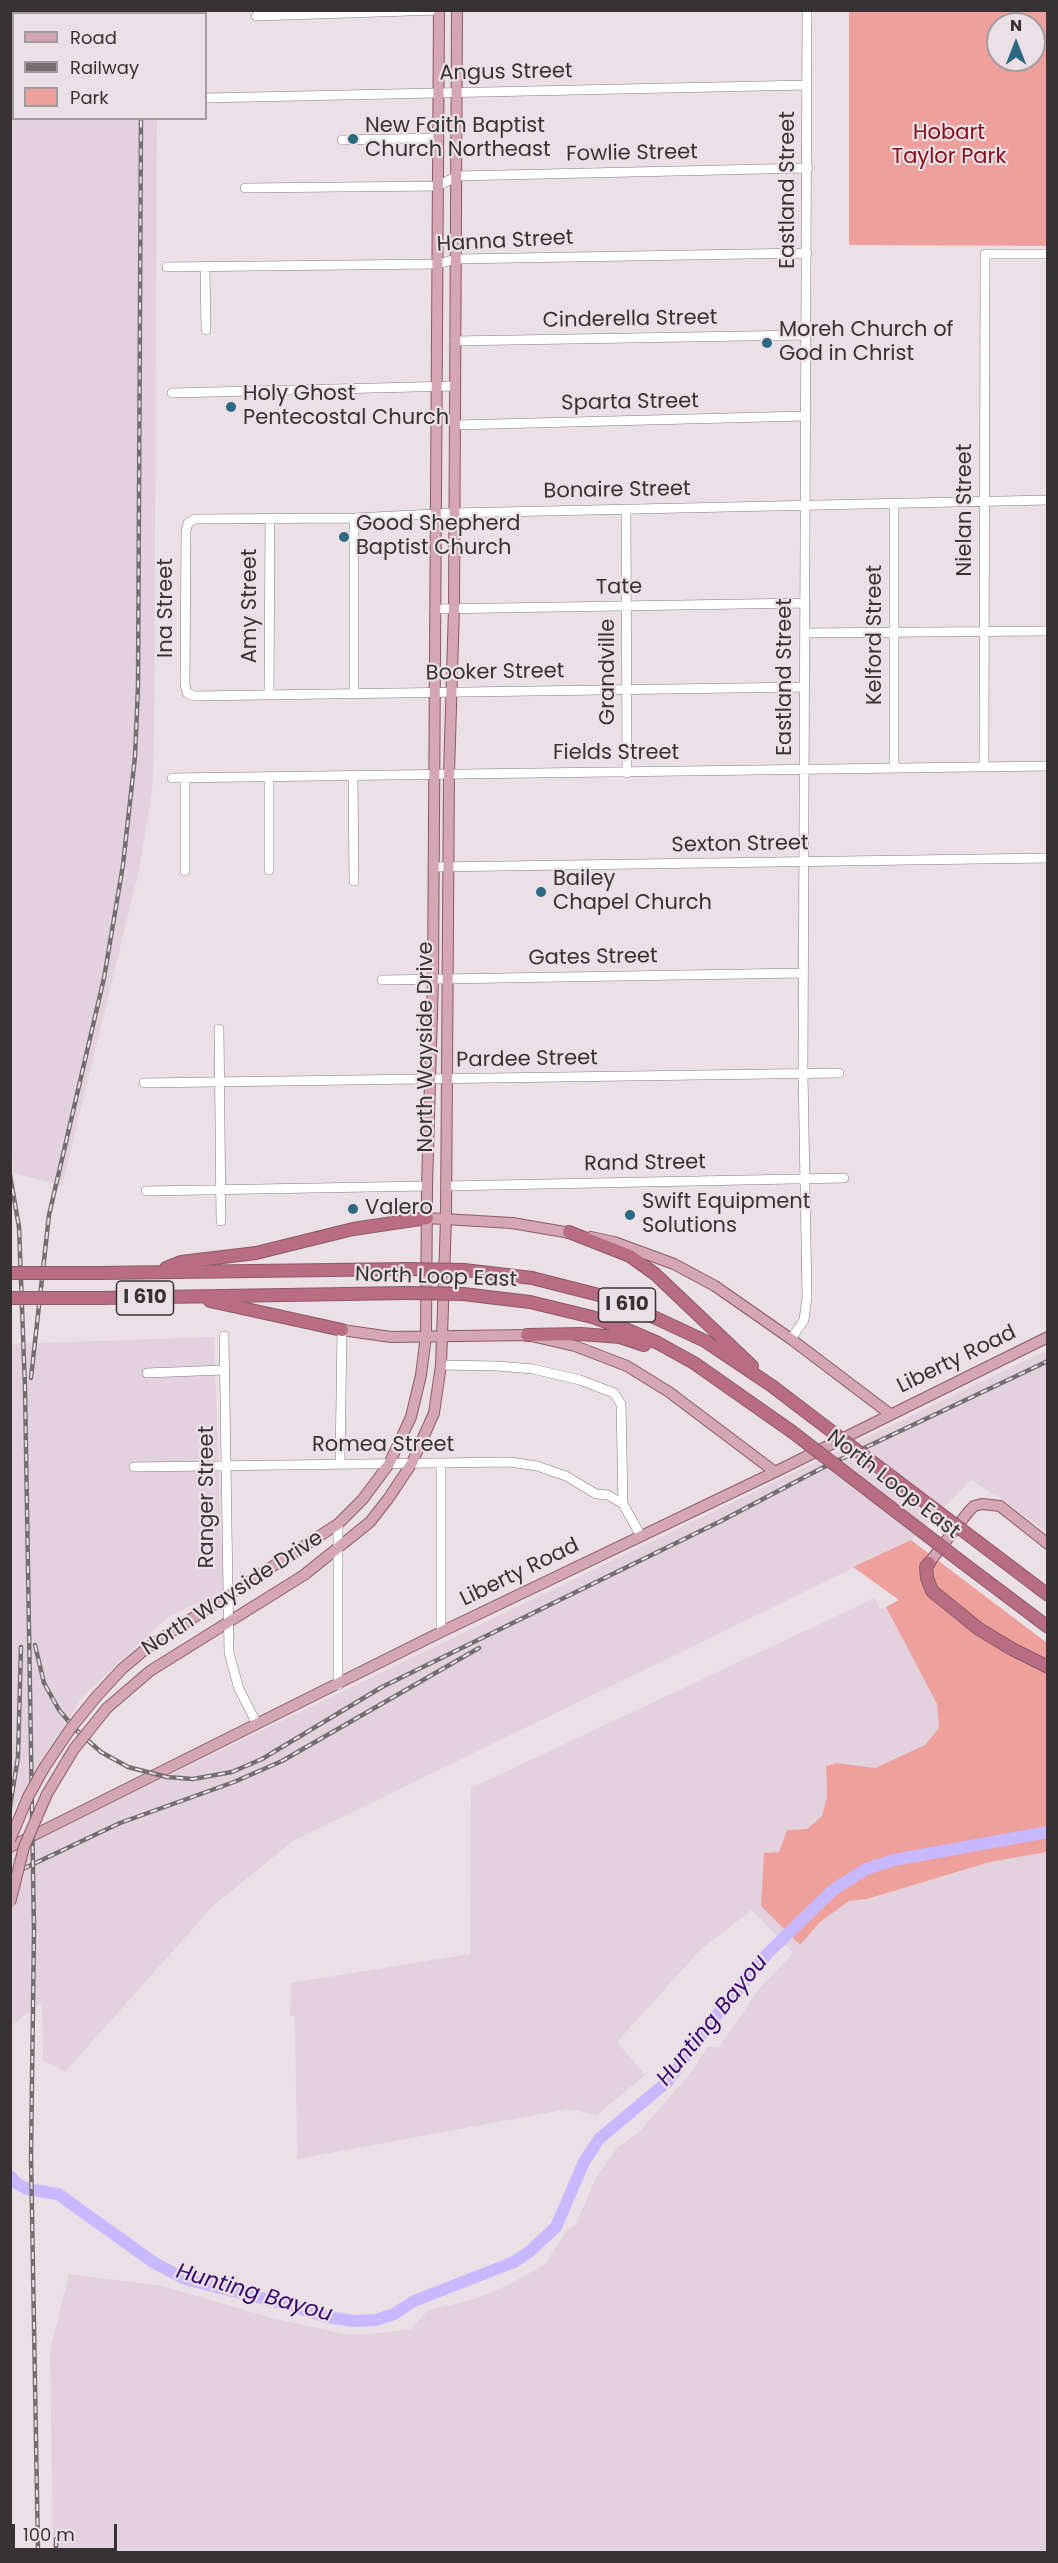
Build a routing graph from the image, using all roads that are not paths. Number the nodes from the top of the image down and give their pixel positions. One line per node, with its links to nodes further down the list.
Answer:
1 (458, 10): 7 (main road, North Wayside Drive)
2 (807, 10): 5 (street, Eastland Street)
3 (439, 11): 4 (street); 6 (main road, North Wayside Drive)
4 (256, 16)
5 (807, 85): 7 (street, Angus Street); 11 (street, Eastland Street)
6 (439, 93): 7 (street, Angus Street); 8 (street, Angus Street); 9 (main road, North Wayside Drive)
7 (456, 93): 12 (main road, North Wayside Drive)
8 (207, 98)
9 (438, 138): 10 (street); 13 (main road, North Wayside Drive)
10 (342, 140)
11 (808, 168): 12 (street, Fowlie Street); 15 (street, Eastland Street)
12 (457, 176): 13 (street); 17 (main road, North Wayside Drive)
13 (438, 186): 14 (street); 18 (main road, North Wayside Drive)
14 (245, 188)
15 (807, 253): 17 (street, Hanna Street); 22 (street, Eastland Street)
16 (1047, 254): 30 (street, Nielan Street)
17 (456, 259): 18 (street, Hanna Street); 23 (main road, North Wayside Drive)
18 (438, 264): 20 (street, Hanna Street); 25 (main road, North Wayside Drive)
19 (167, 267): 20 (street, Hanna Street)
20 (205, 267): 21 (street)
21 (206, 330)
22 (805, 335): 23 (street, Cinderella Street); 27 (street, Eastland Street)
23 (455, 341): 24 (main road, North Wayside Drive)
24 (455, 386): 25 (street); 28 (main road, North Wayside Drive)
25 (437, 387): 26 (street); 35 (main road, North Wayside Drive)
26 (172, 393)
27 (805, 416): 28 (street, Sparta Street); 32 (street, Eastland Street)
28 (455, 425): 34 (main road, North Wayside Drive)
29 (1047, 500): 30 (street, Bonaire Street)
30 (984, 501): 31 (street, Bonaire Street); 44 (street, Nielan Street)
31 (894, 503): 32 (street, Bonaire Street); 46 (street, Kelford Street)
32 (805, 505): 33 (street, Bonaire Street); 39 (street, Eastland Street)
33 (626, 509): 34 (street, Bonaire Street); 40 (street, Grandville)
34 (454, 513): 35 (street, Bonaire Street); 41 (main road, North Wayside Drive)
35 (436, 515): 37 (street, Bonaire Street); 42 (main road, North Wayside Drive)
36 (270, 518): 37 (street, Bonaire Street); 38 (street, Bonaire Street); 53 (street, Amy Street)
37 (354, 518): 52 (street)
38 (188, 523): 51 (street, Ina Street)
39 (804, 603): 40 (street, Tate); 45 (street, Eastland Street)
40 (626, 606): 41 (street, Tate); 48 (street, Grandville)
41 (454, 608): 42 (street, Tate); 50 (main road, North Wayside Drive)
42 (435, 609): 49 (main road, North Wayside Drive)
43 (1047, 631): 44 (street)
44 (983, 632): 46 (street); 54 (street, Nielan Street)
45 (805, 633): 46 (street); 47 (street, Eastland Street)
46 (894, 633): 56 (street, Kelford Street)
47 (804, 687): 48 (street, Booker Street); 57 (street, Eastland Street)
48 (627, 689): 50 (street, Booker Street); 59 (street, Grandville)
49 (435, 692): 50 (street, Booker Street); 52 (street, Booker Street); 60 (main road, North Wayside Drive)
50 (450, 692): 58 (main road, North Wayside Drive)
51 (187, 693): 53 (street, Booker Street)
52 (354, 694): 53 (street, Booker Street)
53 (269, 695)
54 (984, 766): 55 (street, Fields Street); 56 (street, Fields Street)
55 (1047, 766)
56 (894, 767): 57 (street, Fields Street)
57 (805, 769): 59 (street, Fields Street); 66 (street, Eastland Street)
58 (449, 773): 59 (street, Fields Street); 60 (street, Fields Street); 68 (main road, North Wayside Drive)
59 (627, 773)
60 (434, 774): 62 (street, Fields Street); 67 (main road, North Wayside Drive)
61 (269, 777): 62 (street, Fields Street); 64 (street, Fields Street); 69 (street)
62 (353, 777): 71 (street)
63 (172, 778): 64 (street, Fields Street)
64 (184, 778): 70 (street)
65 (1047, 858): 66 (street, Sexton Street)
66 (803, 862): 68 (street, Sexton Street); 72 (street, Eastland Street)
67 (434, 867): 68 (street, Sexton Street); 73 (main road, North Wayside Drive)
68 (448, 867): 74 (main road, North Wayside Drive)
69 (269, 870)
70 (185, 871)
71 (354, 881)
72 (803, 973): 74 (street, Gates Street); 77 (street, Eastland Street)
73 (433, 979): 74 (street, Gates Street); 75 (street, Gates Street); 79 (main road, North Wayside Drive)
74 (447, 979): 80 (main road, North Wayside Drive)
75 (382, 981)
76 (219, 1029): 82 (street)
77 (803, 1073): 78 (street, Pardee Street); 80 (street, Pardee Street); 83 (street, Eastland Street)
78 (839, 1073)
79 (429, 1079): 80 (street, Pardee Street); 82 (street, Pardee Street); 85 (main road, North Wayside Drive)
80 (447, 1079): 86 (main road, North Wayside Drive)
81 (144, 1083): 82 (street, Pardee Street)
82 (220, 1083): 87 (street)
83 (805, 1178): 84 (street, Rand Street); 86 (street, Rand Street); 103 (street, Eastland Street)
84 (844, 1178)
85 (427, 1186): 87 (street); 89 (main road, North Wayside Drive)
86 (446, 1186): 90 (main road, North Wayside Drive)
87 (221, 1189): 88 (street); 91 (street)
88 (146, 1191)
89 (427, 1218): 90 (main road); 93 (highway); 100 (main road, North Wayside Drive)
90 (446, 1219): 92 (main road); 101 (main road, North Wayside Drive)
91 (222, 1221)
92 (569, 1232): 103 (main road); 108 (highway)
93 (158, 1271): 94 (highway, North Loop East / I 610, bridge); 108 (highway, North Loop East / I 610, bridge)
94 (10, 1273)
95 (10, 1298): 96 (highway, North Loop East / I 610, bridge)
96 (191, 1298): 97 (highway); 104 (highway, North Loop East / I 610, bridge)
97 (342, 1330): 100 (main road); 112 (street)
98 (527, 1335): 101 (main road); 104 (highway); 116 (main road)
99 (224, 1336): 106 (street, Ranger Street)
100 (426, 1336): 101 (main road); 113 (main road, North Wayside Drive)
101 (442, 1336): 105 (main road, North Wayside Drive)
102 (1047, 1336): 109 (main road, Liberty Road)
103 (791, 1338): 109 (main road)
104 (694, 1363): 126 (highway, North Loop East / I 610, bridge)
105 (441, 1365): 110 (main road, North Wayside Drive); 117 (street)
106 (223, 1370): 107 (street); 114 (street, Ranger Street)
107 (147, 1373)
108 (772, 1386): 123 (highway, North Loop East / I 610, bridge)
109 (890, 1414): 116 (main road, Liberty Road)
110 (412, 1463): 111 (street, Romea Street); 113 (street, Romea Street); 121 (main road, North Wayside Drive)
111 (441, 1463): 117 (street, Romea Street); 127 (street)
112 (340, 1464): 113 (street, Romea Street); 114 (street, Romea Street)
113 (389, 1464): 118 (main road, North Wayside Drive)
114 (226, 1465): 115 (street, Romea Street); 124 (street, Ranger Street)
115 (134, 1467)
116 (775, 1472): 119 (main road, Liberty Road)
117 (623, 1504): 119 (street)
118 (338, 1524): 121 (street); 124 (main road, North Wayside Drive)
119 (641, 1536): 127 (main road, Liberty Road)
120 (1047, 1544): 122 (main road)
121 (339, 1549): 125 (main road, North Wayside Drive); 129 (street)
122 (929, 1563): 128 (highway)
123 (1047, 1594)
124 (226, 1595): 125 (street, Ranger Street); 131 (main road, North Wayside Drive, bridge)
125 (227, 1622): 130 (street, Ranger Street); 133 (main road, North Wayside Drive, bridge)
126 (1047, 1627)
127 (441, 1632): 129 (main road, Liberty Road)
128 (1047, 1667)
129 (338, 1685): 130 (main road, Liberty Road)
130 (257, 1724): 132 (main road, Liberty Road)
131 (10, 1840)
132 (10, 1847)
133 (10, 1903)

